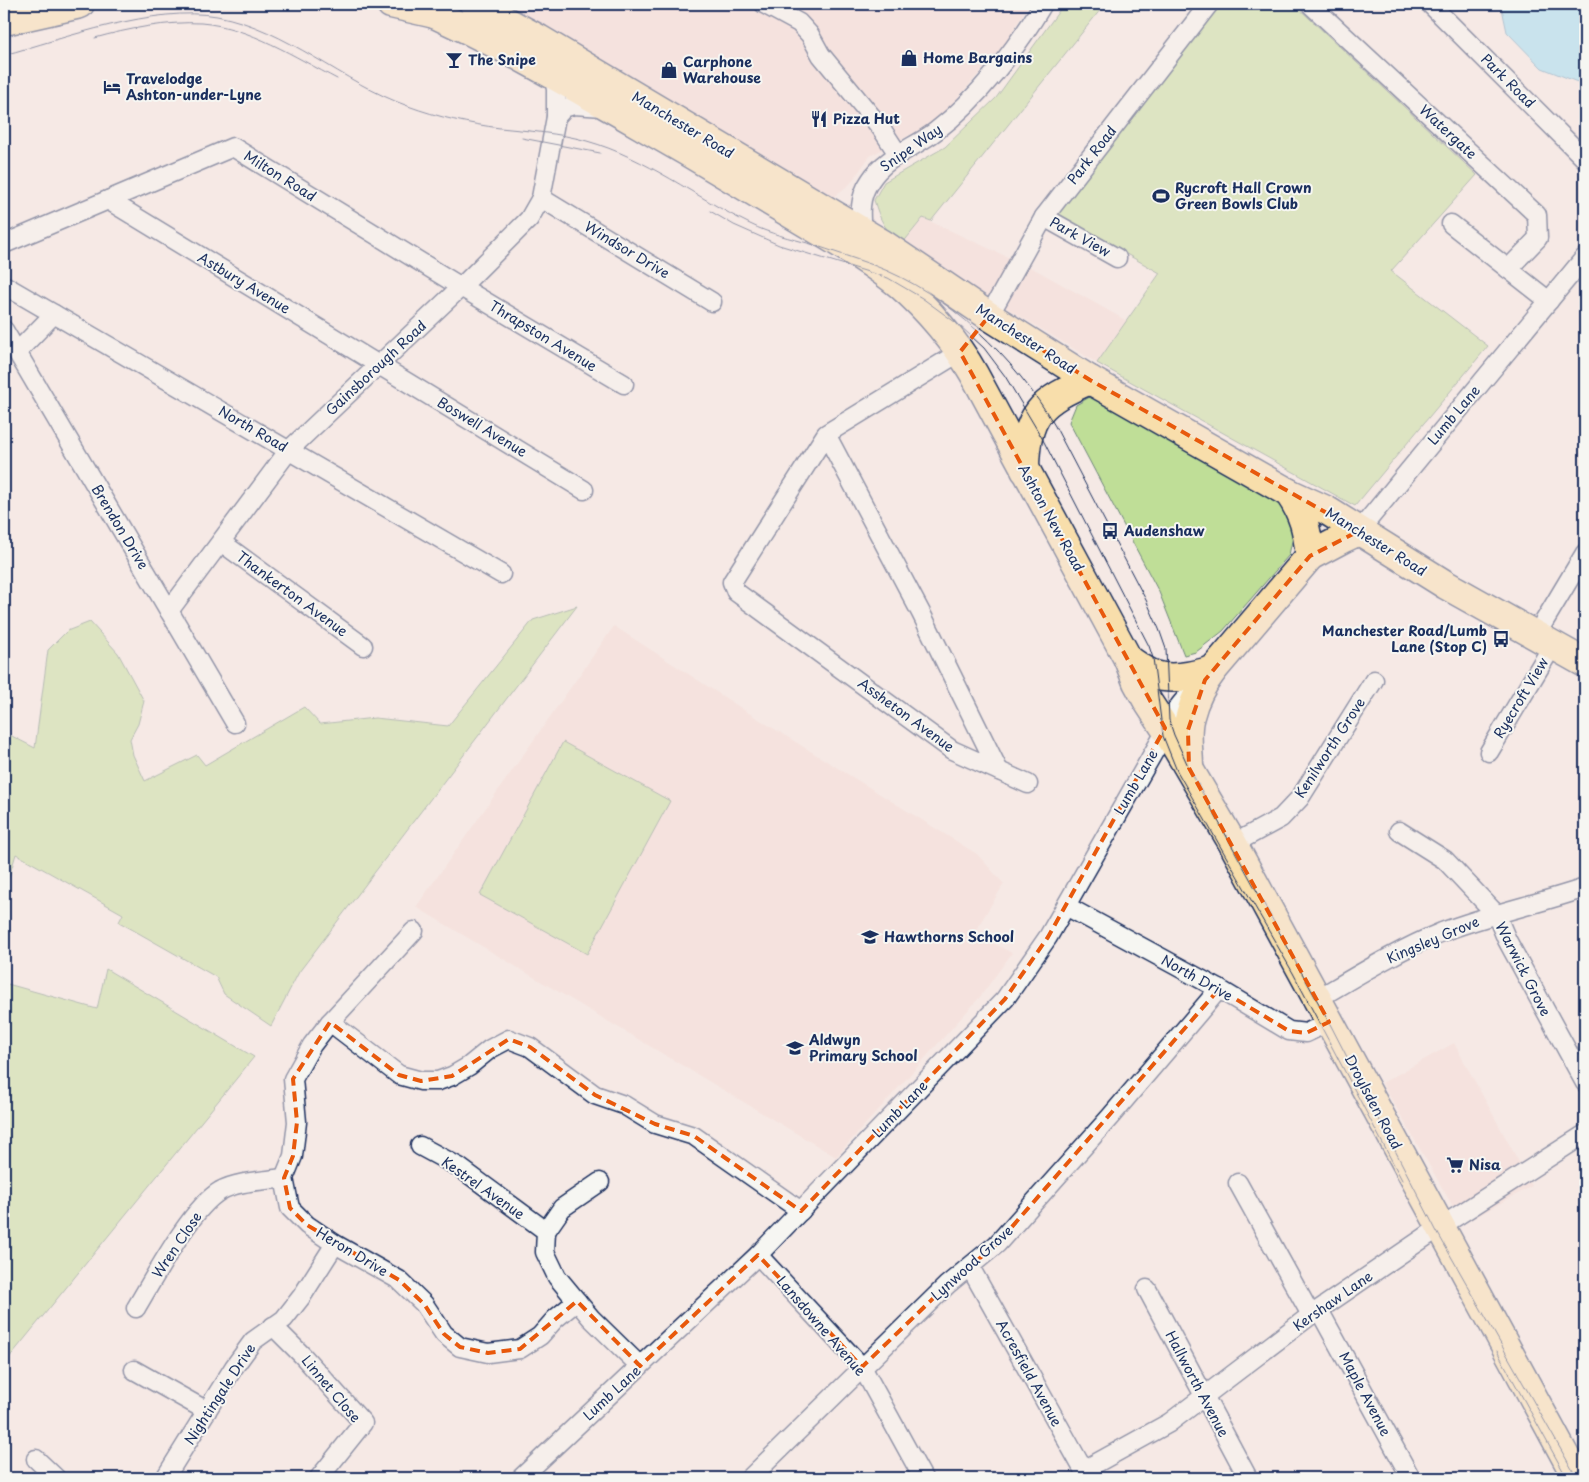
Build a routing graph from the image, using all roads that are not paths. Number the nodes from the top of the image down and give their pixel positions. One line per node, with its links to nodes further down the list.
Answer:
1 (80, 4): 11 (main road)
2 (391, 4): 10 (main road)
3 (412, 4): 10 (main road, Manchester Road)
4 (474, 4): 21 (main road, Manchester Road)
5 (764, 4): 15 (street)
6 (1043, 4): 15 (street, Snipe Way)
7 (1209, 4): 19 (street, Park Road)
8 (1310, 4): 25 (street, Watergate)
9 (1430, 4): 16 (street, Park Road)
10 (428, 9): 12 (main road, Manchester Road)
11 (4, 21)
12 (553, 75): 13 (main road, Manchester Road); 14 (street, Gainsborough Road)
13 (610, 108): 14 (street); 31 (main road, Manchester Road)
14 (556, 117): 17 (street, Gainsborough Road)
15 (898, 154): 21 (street, Snipe Way)
16 (1585, 159)
17 (541, 198): 27 (street, Gainsborough Road); 29 (street, Windsor Drive)
18 (108, 200): 22 (street, Milton Road); 27 (street, Milton Road); 36 (street, Astbury Avenue)
19 (1044, 216): 24 (street, Park View); 32 (street, Park Road)
20 (1451, 224): 25 (street)
21 (862, 232): 32 (main road, Manchester Road)
22 (4, 244)
23 (1585, 257): 28 (street, Lumb Lane)
24 (1117, 258)
25 (1508, 269): 28 (street)
26 (4, 285): 30 (street, North Road)
27 (461, 288): 36 (street, Gainsborough Road); 38 (street, Thrapston Avenue)
28 (1549, 301): 44 (street, Lumb Lane)
29 (712, 302)
30 (54, 314): 34 (street); 40 (street, North Road)
31 (928, 314): 35 (main road, Ashton New Road)
32 (989, 316): 35 (main road); 37 (main road, Manchester Road)
33 (4, 330): 34 (street, Brendon Drive)
34 (17, 352): 49 (street, Brendon Drive)
35 (960, 352): 39 (street, Assheton Avenue); 41 (main road, Ashton New Road)
36 (379, 365): 40 (street, Gainsborough Road); 42 (street, Boswell Avenue)
37 (1090, 380): 41 (main road); 43 (main road, Manchester Road)
38 (624, 384)
39 (826, 434): 60 (street); 60 (street, Assheton Avenue)
40 (289, 450): 45 (street, Gainsborough Road); 48 (street, North Road)
41 (1025, 470): 52 (main road, Ashton New Road)
42 (584, 490)
43 (1288, 493): 44 (main road, Manchester Road); 47 (main road)
44 (1360, 531): 47 (main road, Lumb Lane); 50 (main road, Manchester Road)
45 (221, 542): 49 (street, Gainsborough Road); 51 (street, Thankerton Avenue)
46 (1585, 553): 50 (street, Ryecroft View)
47 (1310, 556): 54 (main road, Lumb Lane)
48 (502, 574)
49 (169, 611): 56 (street, Brendon Drive)
50 (1545, 640): 53 (main road, Manchester Road); 58 (street, Ryecroft View)
51 (363, 646)
52 (1128, 659): 54 (main road); 57 (main road, Ashton New Road)
53 (1585, 663)
54 (1209, 675): 57 (street, Lumb Lane); 59 (main road, Lumb Lane)
55 (1374, 680): 63 (street, Kenilworth Grove)
56 (235, 723)
57 (1165, 728): 59 (main road, Droylsden Road); 65 (street, Lumb Lane)
58 (1489, 752)
59 (1189, 768): 63 (main road, Droylsden Road)
60 (999, 771): 61 (street, Assheton Avenue)
61 (1028, 784)
62 (1399, 831): 66 (street, Warwick Grove)
63 (1232, 844): 69 (main road, Droylsden Road)
64 (1585, 888): 66 (street, Kingsley Grove)
65 (1066, 906): 68 (street, North Drive); 77 (street, Lumb Lane)
66 (1496, 914): 69 (street, Kingsley Grove); 71 (street, Warwick Grove)
67 (414, 931): 70 (street)
68 (1218, 989): 69 (street, North Drive); 82 (street, Lynwood Grove)
69 (1323, 1011): 78 (main road, Droylsden Road)
70 (330, 1022): 74 (street); 77 (street)
71 (1585, 1083)
72 (1585, 1134): 78 (street, Kershaw Lane)
73 (420, 1146): 79 (street, Kestrel Avenue)
74 (284, 1178): 80 (street, Heron Drive); 85 (street, Wren Close)
75 (600, 1182): 79 (street)
76 (1238, 1184): 86 (street, Maple Avenue)
77 (801, 1211): 81 (street, Lumb Lane)
78 (1440, 1228): 86 (street, Kershaw Lane); 103 (main road, Droylsden Road)
79 (546, 1231): 84 (street)
80 (335, 1244): 84 (street, Heron Drive); 87 (street, Nightingale Drive)
81 (758, 1255): 88 (street, Lumb Lane); 89 (street, Lansdowne Avenue)
82 (970, 1267): 89 (street, Lynwood Grove); 94 (street, Acresfield Avenue)
83 (1147, 1289): 91 (street, Hallworth Avenue)
84 (577, 1301): 88 (street)
85 (136, 1308)
86 (1315, 1312): 91 (street, Kershaw Lane); 102 (street, Maple Avenue)
87 (273, 1326): 92 (street, Nightingale Drive); 98 (street, Linnet Close)
88 (640, 1366): 99 (street, Lumb Lane)
89 (862, 1367): 95 (street, Lynwood Grove); 100 (street, Lansdowne Avenue)
90 (134, 1370): 92 (street)
91 (1204, 1397): 94 (street, Kershaw Lane); 101 (street, Hallworth Avenue)
92 (207, 1411): 97 (street, Nightingale Drive)
93 (36, 1459): 96 (street)
94 (1086, 1474)
95 (756, 1476)
96 (56, 1478)
97 (165, 1478)
98 (319, 1478)
99 (520, 1478)
100 (923, 1478)
101 (1248, 1478)
102 (1411, 1478)
103 (1577, 1478)

